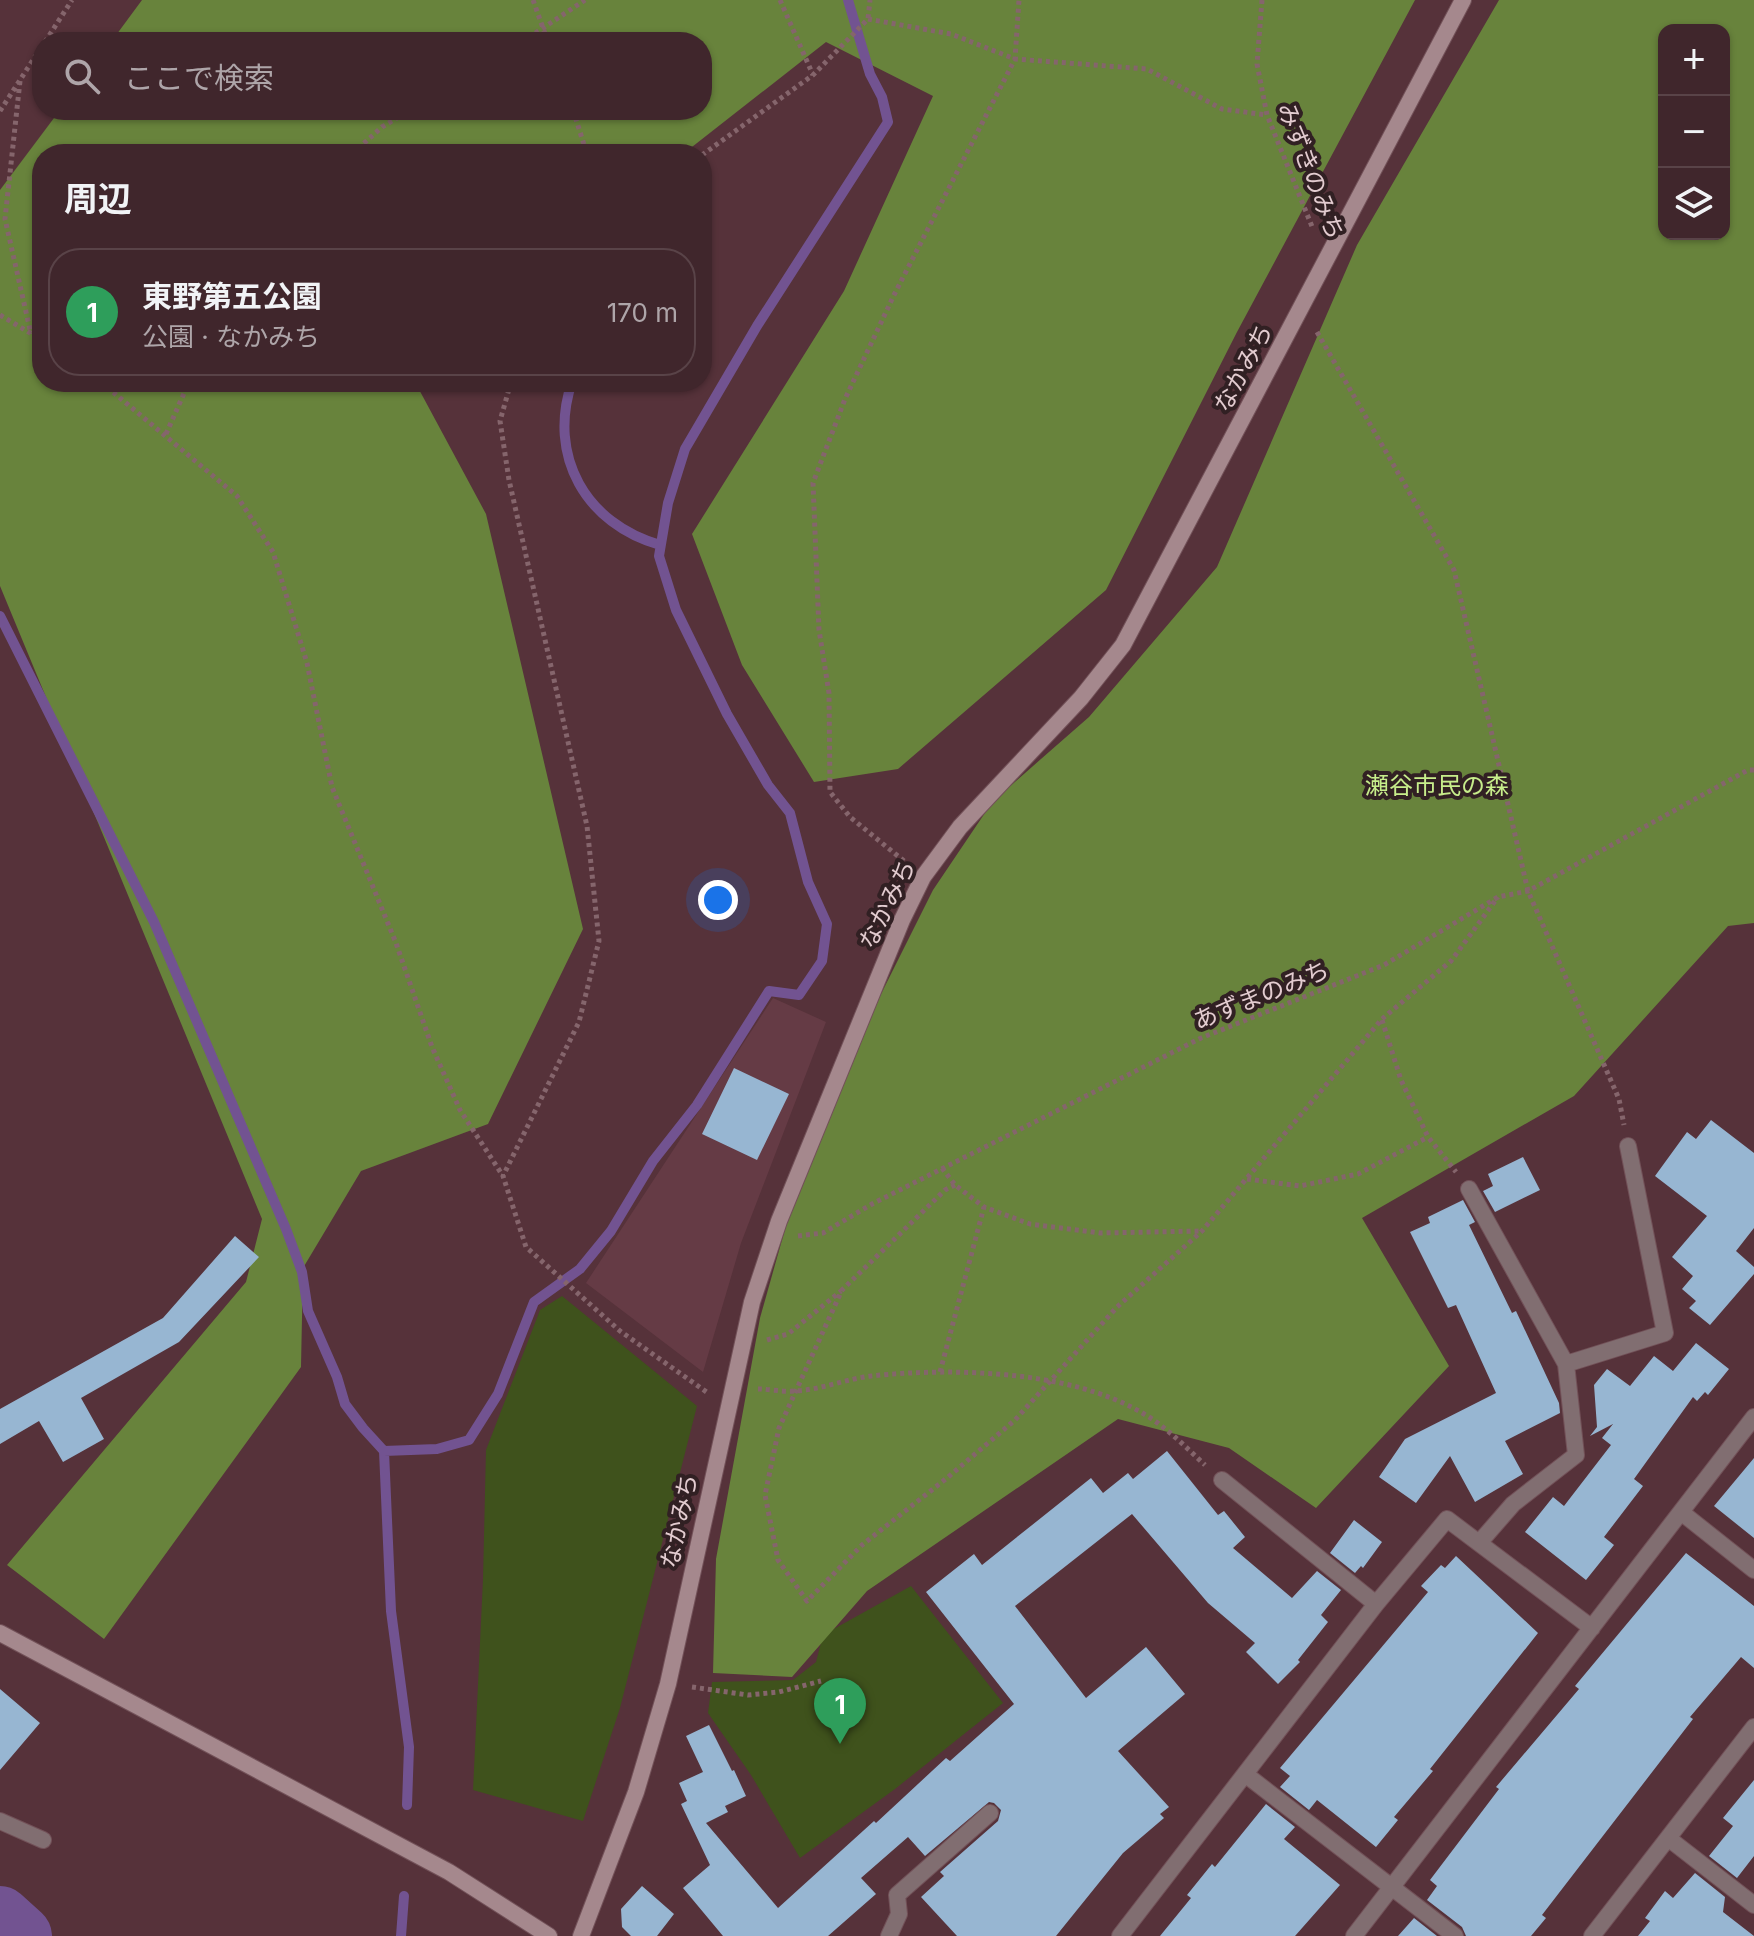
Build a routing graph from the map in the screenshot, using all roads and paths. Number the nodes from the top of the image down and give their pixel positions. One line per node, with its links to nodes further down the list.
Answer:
1 (72, 0): 11 (path)
2 (533, 0): 10 (path)
3 (585, 0): 10 (path)
4 (780, 0): 16 (path)
5 (870, 0): 9 (path)
6 (1019, 0): 14 (path)
7 (1262, 0): 19 (path, みずきのみち)
8 (1463, 0): 25 (street, なかみち)
9 (868, 19): 14 (path); 16 (path)
10 (543, 28): 12 (path); 13 (path)
11 (51, 32)
12 (537, 32)
13 (544, 32)
14 (1015, 59): 19 (path); 34 (path)
15 (32, 62): 17 (path)
16 (813, 75): 24 (path)
17 (20, 81): 18 (path); 28 (path)
18 (0, 111)
19 (1267, 115): 25 (path, みずきのみち)
20 (394, 120): 22 (path)
21 (576, 120): 23 (path)
22 (363, 144)
23 (584, 144)
24 (712, 148)
25 (1326, 260): 26 (street, なかみち)
26 (1302, 306): 34 (street, なかみち); 35 (path)
27 (0, 315): 28 (path)
28 (31, 334)
29 (114, 392): 32 (path)
30 (185, 392): 32 (path)
31 (508, 392): 41 (path)
32 (166, 434): 41 (path)
33 (1754, 770): 35 (path, あずまのみち)
34 (923, 877): 47 (street, なかみち)
35 (1528, 891): 36 (path, あずまのみち); 39 (path)
36 (1498, 897): 37 (path); 40 (path, あずまのみち)
37 (1382, 1019): 38 (path); 42 (path)
38 (1428, 1137): 42 (path); 44 (path)
39 (1628, 1146): 50 (street)
40 (941, 1168): 43 (path); 47 (path, あずまのみち)
41 (503, 1176): 55 (path)
42 (1246, 1179): 46 (path)
43 (955, 1185): 45 (path); 48 (path)
44 (1469, 1189): 50 (street)
45 (984, 1207): 46 (path); 51 (path)
46 (1202, 1231): 52 (path)
47 (773, 1239): 49 (street, なかみち)
48 (842, 1290): 49 (path); 54 (path)
49 (741, 1347): 53 (street, なかみち)
50 (1566, 1364): 59 (street)
51 (940, 1372): 52 (path); 54 (path)
52 (1051, 1381): 54 (path); 57 (path)
53 (733, 1387): 54 (path); 55 (street, なかみち)
54 (796, 1391)
55 (729, 1407): 65 (street, なかみち)
56 (1754, 1417): 58 (street)
57 (1222, 1480): 61 (street)
58 (1681, 1512): 60 (street); 62 (street)
59 (1479, 1543): 61 (street); 62 (street)
60 (1754, 1570)
61 (1376, 1604): 67 (street)
62 (1592, 1628): 72 (street)
63 (0, 1633): 74 (street)
64 (821, 1681): 65 (path)
65 (668, 1684): 75 (street, なかみち)
66 (1754, 1727): 70 (street)
67 (1245, 1774): 72 (street); 77 (street)
68 (990, 1813): 76 (street)
69 (0, 1821): 71 (street)
70 (1668, 1838): 73 (street); 80 (street)
71 (43, 1840)
72 (1392, 1887): 78 (street); 79 (street)
73 (1754, 1905)
74 (549, 1936)
75 (581, 1936)
76 (889, 1936)
77 (1120, 1936)
78 (1354, 1936)
79 (1455, 1936)
80 (1592, 1936)

